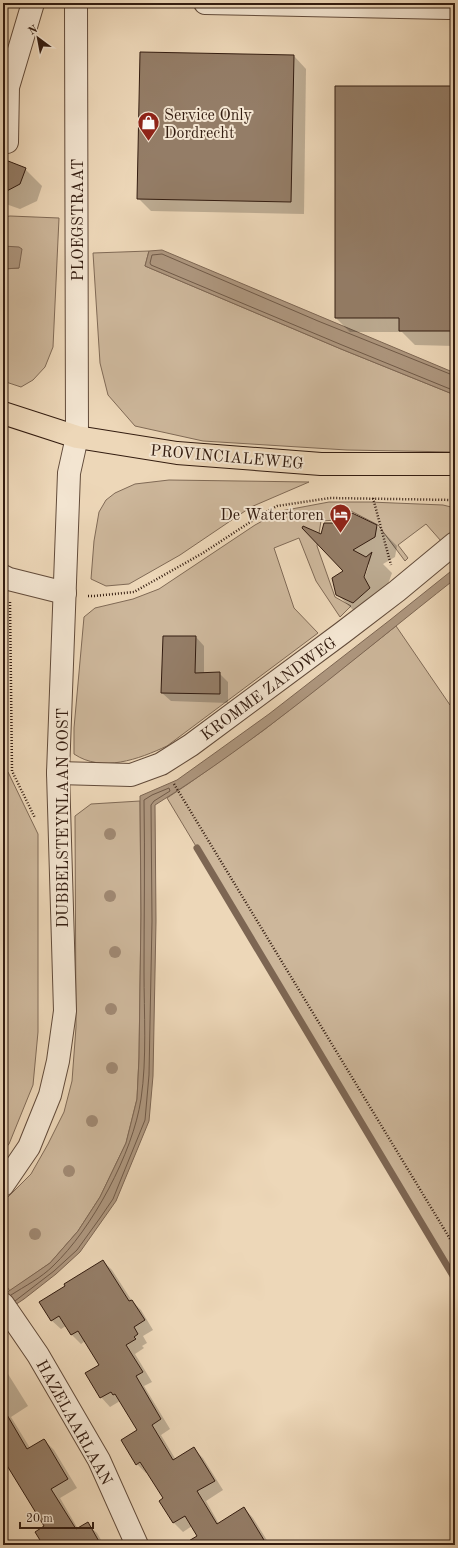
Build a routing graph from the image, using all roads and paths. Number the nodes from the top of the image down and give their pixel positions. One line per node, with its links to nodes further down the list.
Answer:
1 (33, 3): 5 (street)
2 (76, 3): 7 (street, PLOEGSTRAAT)
3 (205, 3): 4 (street)
4 (451, 7)
5 (3, 140)
6 (3, 413): 7 (main road, PROVINCIALEWEG)
7 (77, 437): 8 (main road, PROVINCIALEWEG); 14 (street, DUBBELSTEYNLAAN OOST)
8 (455, 464)
9 (373, 498): 10 (path); 13 (path); 14 (path)
10 (455, 500)
11 (455, 543): 13 (street, KROMME ZANDWEG)
12 (6, 578): 14 (street); 17 (path)
13 (397, 591): 15 (street, KROMME ZANDWEG)
14 (65, 593): 15 (street, DUBBELSTEYNLAAN OOST)
15 (58, 773): 18 (street, DUBBELSTEYNLAAN OOST)
16 (170, 778): 19 (path)
17 (36, 820)
18 (3, 1186)
19 (455, 1247)
20 (6, 1308): 21 (street, HAZELAARLAAN)
21 (137, 1545)

